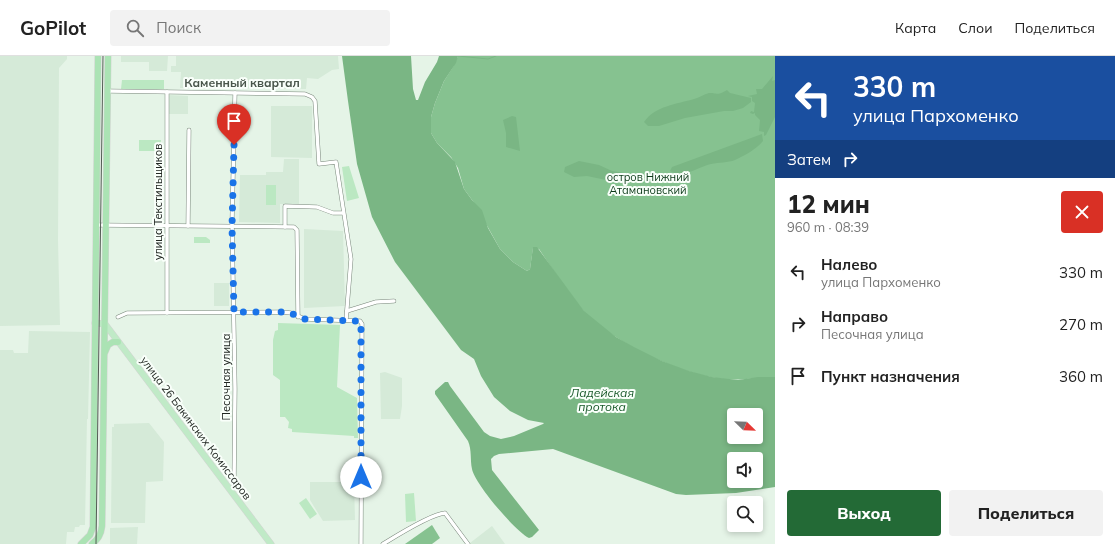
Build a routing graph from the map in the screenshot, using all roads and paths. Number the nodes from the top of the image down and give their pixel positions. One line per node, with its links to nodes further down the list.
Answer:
1 (98, 56): 8 (highway)
2 (108, 56): 3 (highway)
3 (108, 91): 4 (street); 9 (highway)
4 (167, 92): 5 (street); 10 (street, улица Текстильщиков)
5 (235, 93): 7 (street); 12 (street, Песочная улица)
6 (189, 130): 11 (street)
7 (343, 213): 13 (street); 15 (street)
8 (97, 225): 9 (street); 21 (highway)
9 (106, 225): 10 (street); 22 (highway)
10 (167, 226): 11 (street); 17 (street, улица Текстильщиков)
11 (188, 226): 12 (street)
12 (232, 227): 13 (street); 16 (street, Песочная улица)
13 (285, 227): 19 (street)
14 (394, 301): 15 (street)
15 (347, 311): 20 (street)
16 (234, 312): 17 (street); 19 (street); 25 (street, Песочная улица)
17 (167, 313): 18 (street)
18 (118, 317)
19 (298, 317): 20 (street)
20 (346, 320): 30 (street)
21 (95, 323): 22 (main road); 27 (highway)
22 (105, 324): 23 (main road, улица 26 Бакинских Комиссаров); 24 (highway)
23 (118, 342): 24 (highway); 25 (main road, улица 26 Бакинских Комиссаров)
24 (104, 353): 26 (highway)
25 (232, 493): 29 (main road, улица 26 Бакинских Комиссаров)
26 (97, 540): 28 (highway)
27 (81, 544)
28 (92, 544)
29 (271, 544)
30 (361, 544)
31 (383, 544): 32 (street)
32 (468, 544)

